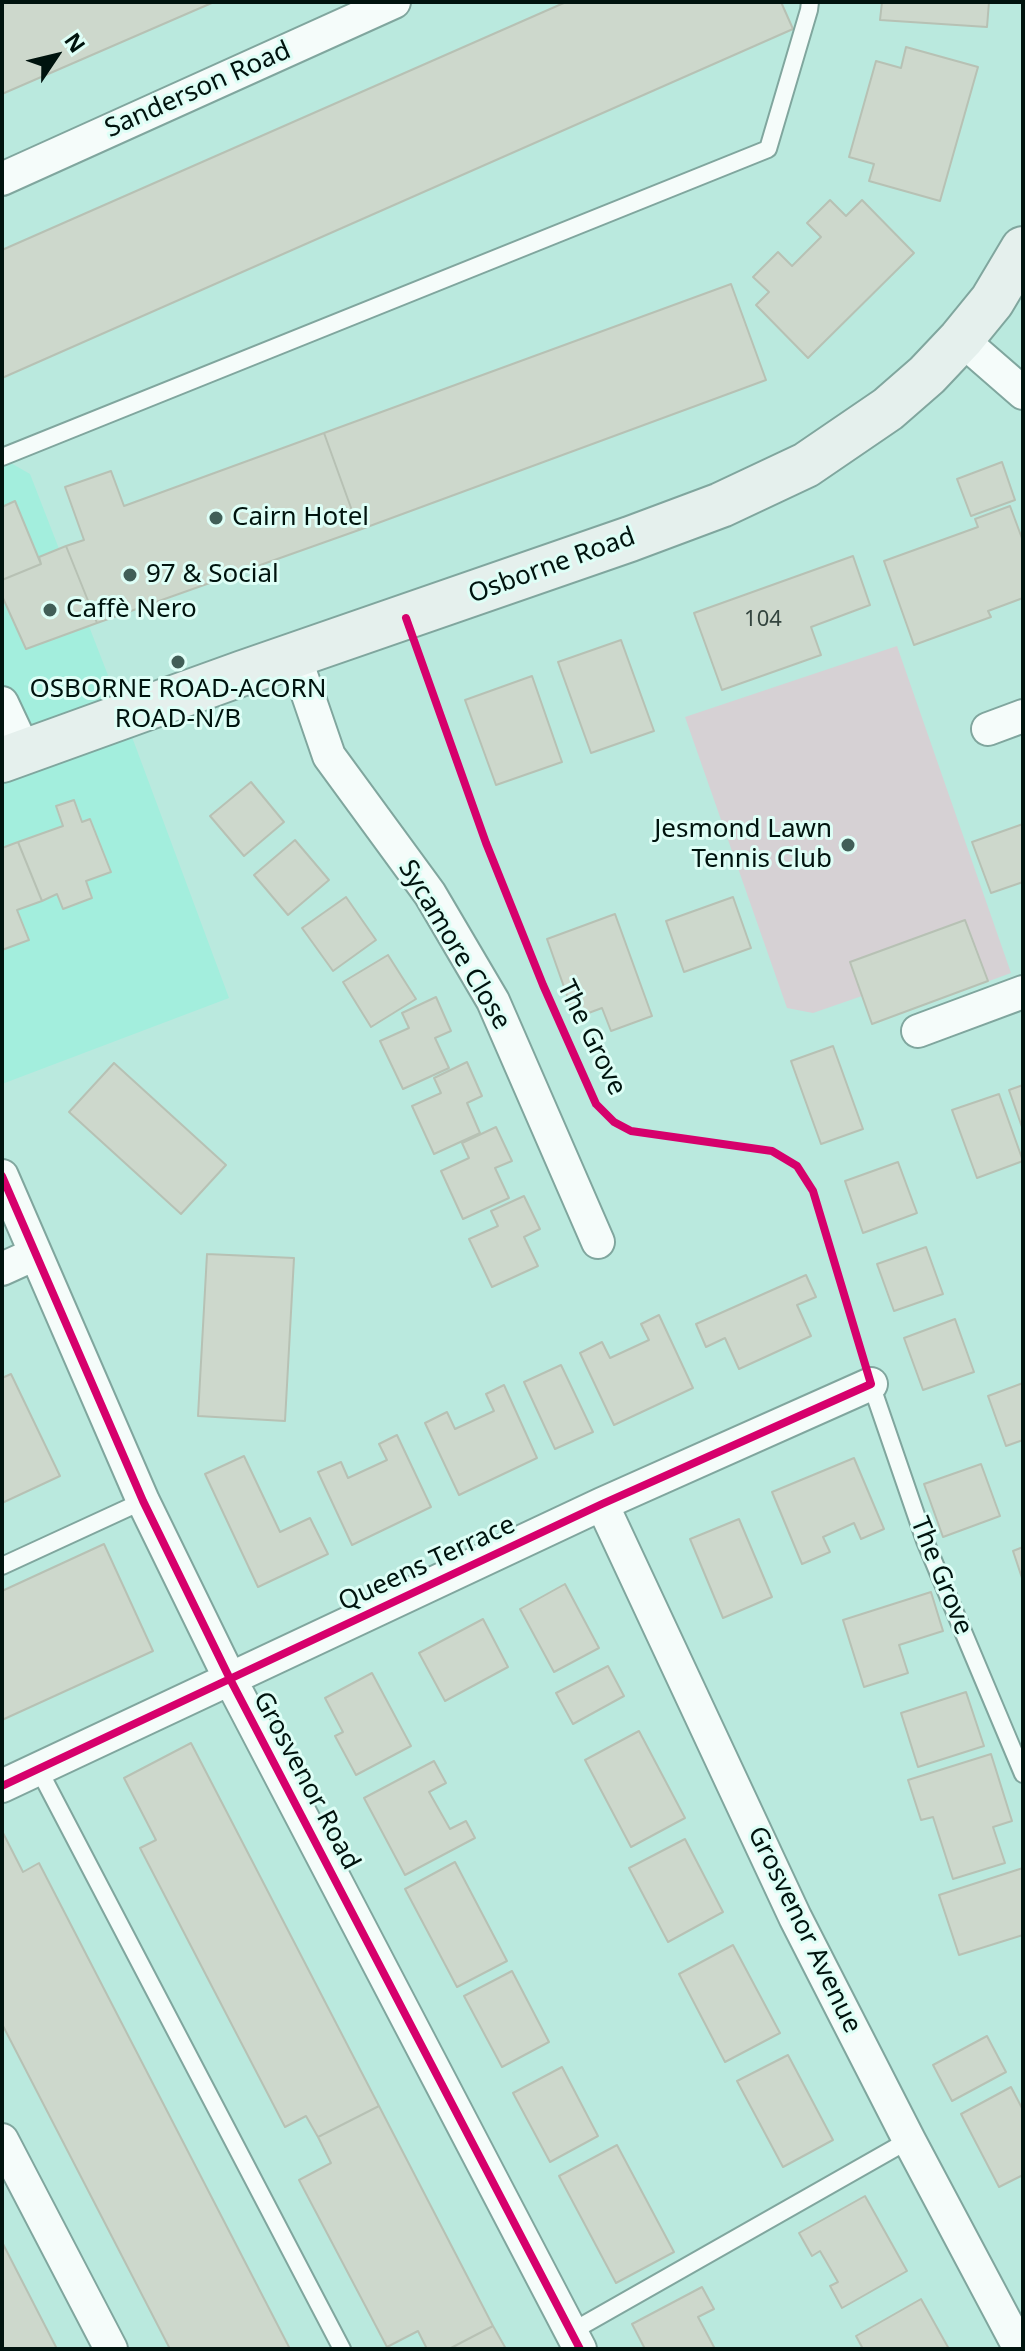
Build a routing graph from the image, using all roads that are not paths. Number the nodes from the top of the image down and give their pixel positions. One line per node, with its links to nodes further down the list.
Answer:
1 (394, 2): 3 (street, Sanderson Road)
2 (810, 2): 7 (lane)
3 (2, 179)
4 (1022, 253): 5 (main road, Osborne Road)
5 (961, 339): 6 (street); 8 (main road, Osborne Road)
6 (1023, 393)
7 (2, 457)
8 (295, 657): 12 (main road, Osborne Road); 16 (street, Sycamore Close)
9 (2, 703): 12 (street)
10 (1023, 716): 11 (street)
11 (988, 729)
12 (14, 756)
13 (1023, 992): 14 (street)
14 (918, 1031)
15 (2, 1176): 17 (street, Grosvenor Road)
16 (598, 1242)
17 (35, 1254): 18 (street); 20 (street, Grosvenor Road)
18 (2, 1269)
19 (871, 1384): 21 (street, Queens Terrace); 25 (lane, The Grove)
20 (143, 1501): 22 (lane); 23 (street, Grosvenor Road)
21 (602, 1504): 23 (street, Queens Terrace); 28 (street, Grosvenor Avenue)
22 (2, 1566)
23 (230, 1679): 24 (street, Queens Terrace); 29 (street, Grosvenor Road)
24 (39, 1770): 26 (street, Queens Terrace); 31 (lane)
25 (1023, 1774)
26 (2, 1786)
27 (2, 2140): 30 (street)
28 (909, 2140): 29 (lane); 32 (street, Grosvenor Avenue)
29 (575, 2341)
30 (111, 2349)
31 (342, 2349)
32 (1020, 2349)

